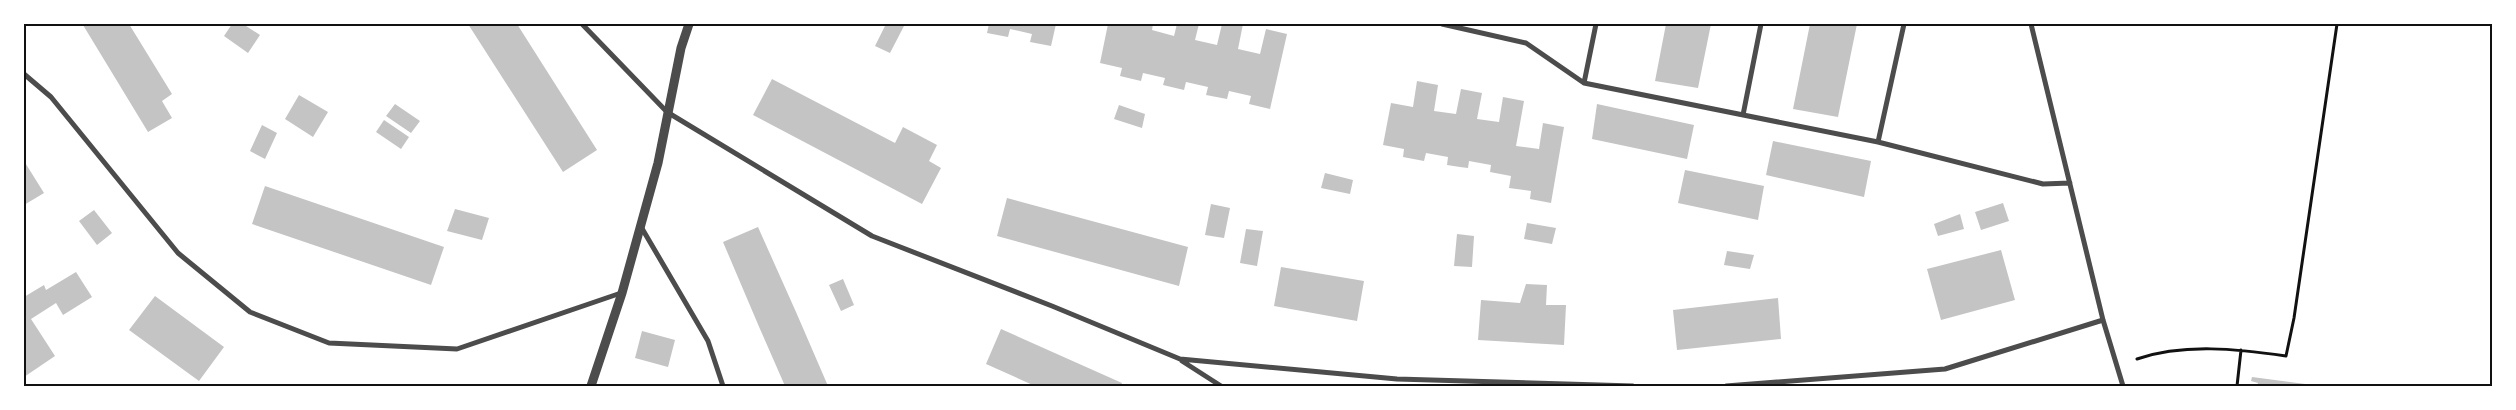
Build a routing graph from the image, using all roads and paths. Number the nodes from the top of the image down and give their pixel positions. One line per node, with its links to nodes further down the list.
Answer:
1 (582, 24): 11 (street)
2 (689, 24): 11 (street)
3 (1442, 24): 10 (street)
4 (1596, 24): 10 (street)
5 (1761, 24): 12 (street)
6 (1904, 24): 13 (street)
7 (2031, 24): 14 (street)
8 (2337, 24): 18 (path)
9 (24, 74): 16 (street)
10 (1584, 83): 12 (street)
11 (667, 112): 15 (street); 19 (street)
12 (1743, 115): 13 (street)
13 (1878, 142): 14 (street)
14 (2070, 183): 17 (street)
15 (639, 223): 16 (street); 23 (street)
16 (622, 293): 22 (street)
17 (2103, 320): 20 (street); 27 (street)
18 (2241, 350): 20 (path); 29 (path)
19 (1180, 359): 21 (street); 24 (street)
20 (2116, 366): 28 (street)
21 (1397, 379): 25 (street); 26 (street)
22 (591, 386)
23 (724, 386)
24 (1221, 386)
25 (1392, 386)
26 (1633, 386)
27 (1726, 386)
28 (2122, 386)
29 (2237, 386)

